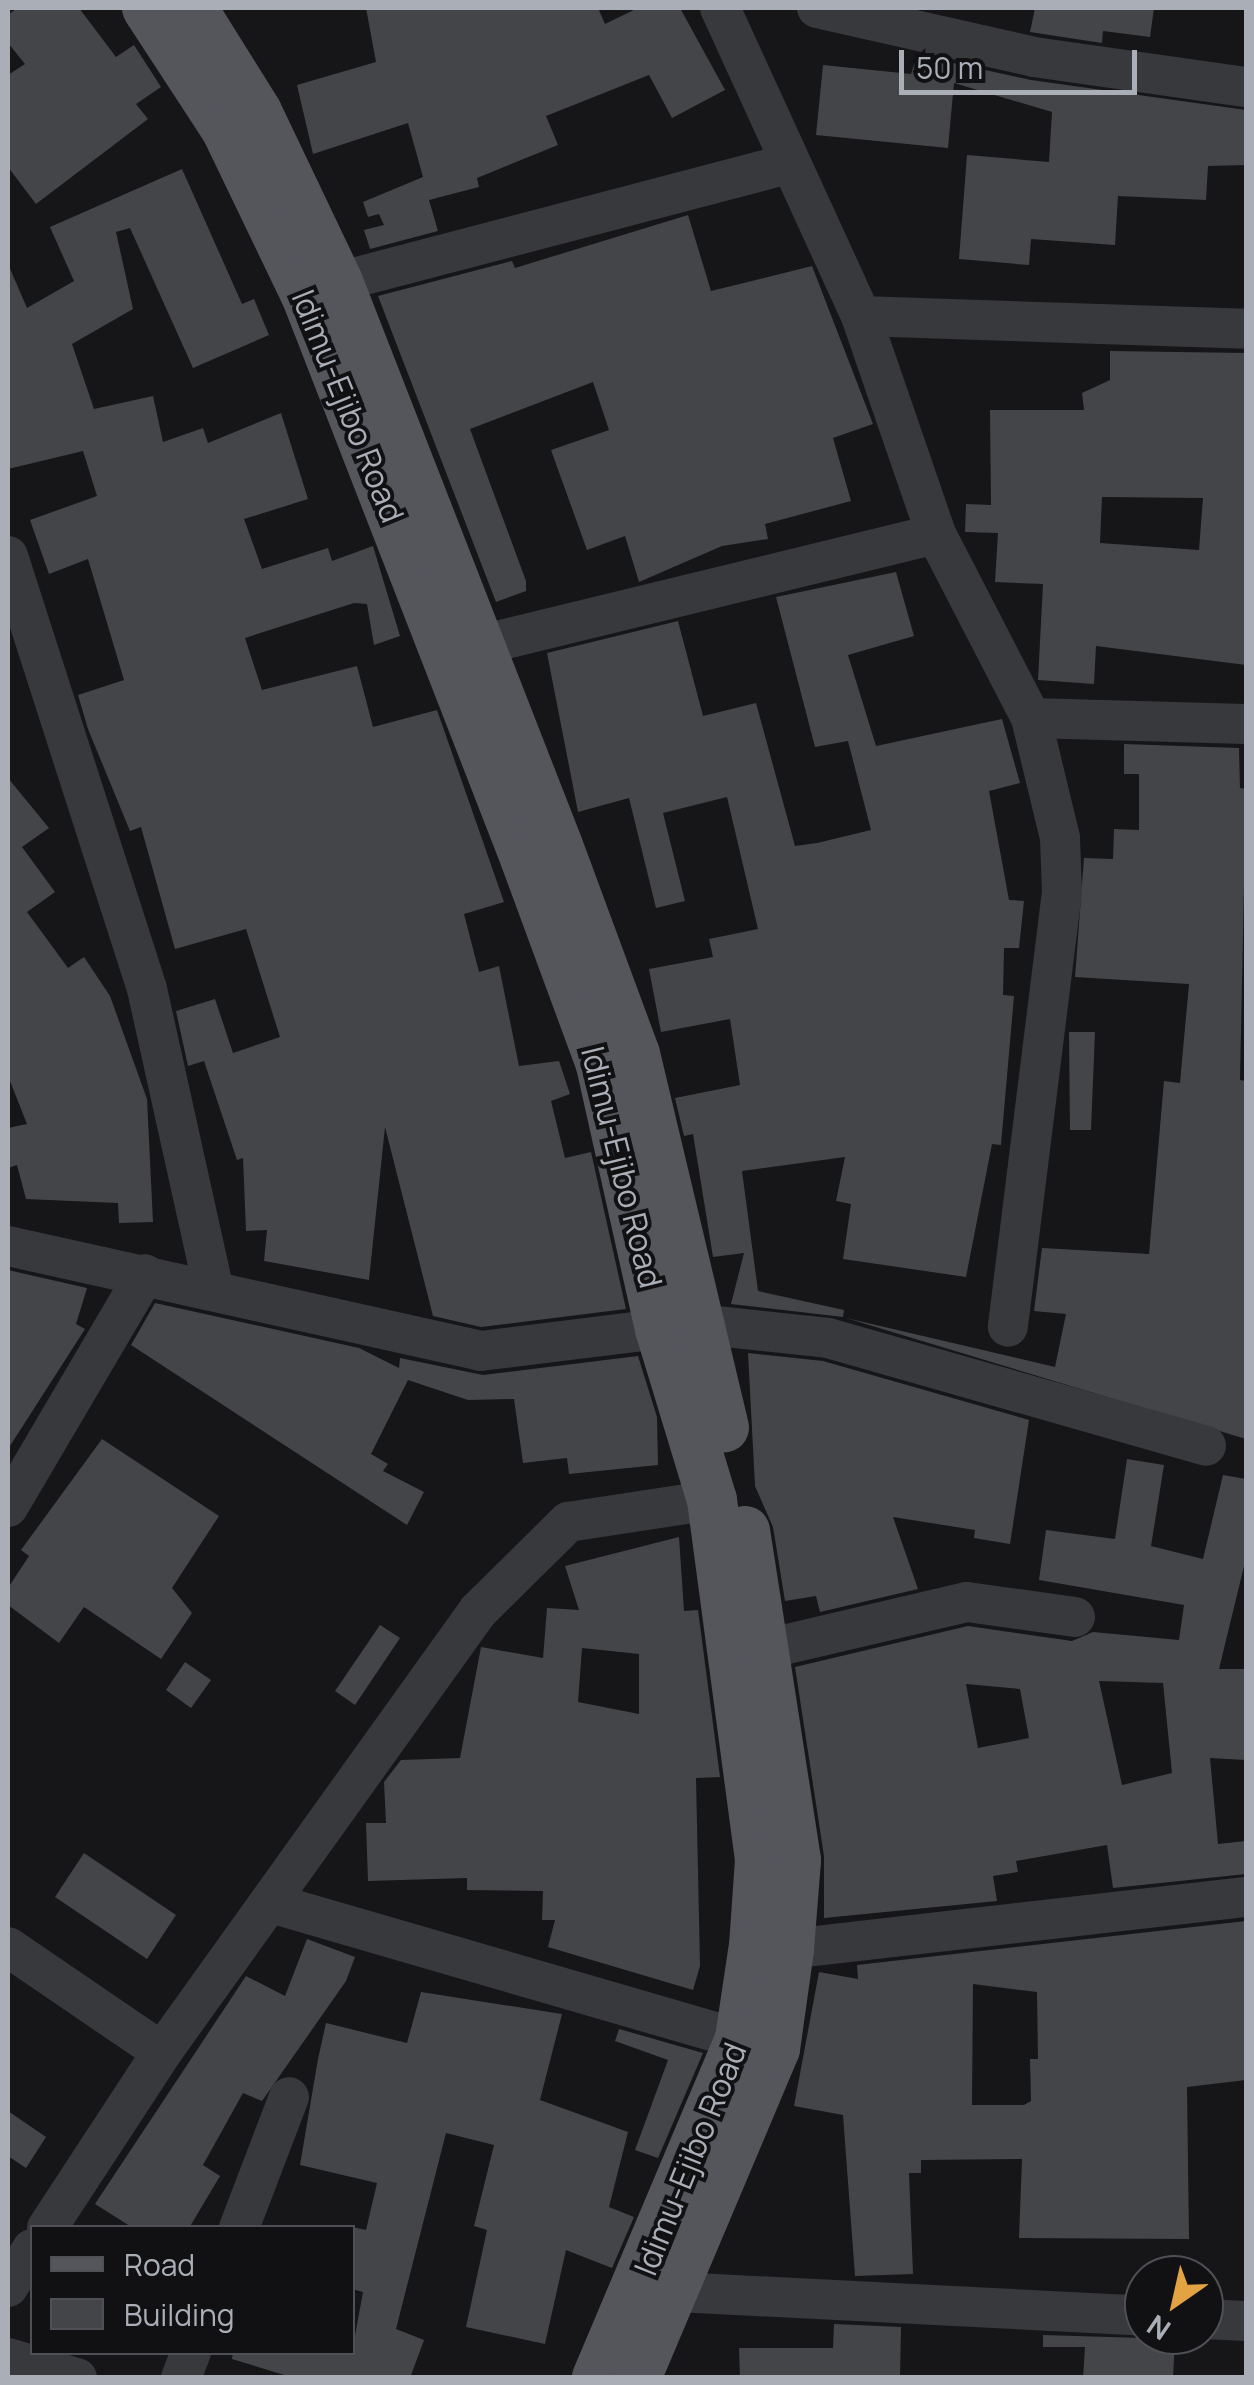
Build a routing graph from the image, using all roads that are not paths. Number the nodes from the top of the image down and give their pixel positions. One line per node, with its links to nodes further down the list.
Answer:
1 (147, 8): 19 (main road, Idimu-Ejibo Road)
2 (192, 8): 7 (main road, Idimu-Ejibo Road)
3 (720, 8): 6 (street)
4 (817, 8): 5 (street)
5 (1246, 87)
6 (787, 164): 7 (street); 8 (street)
7 (338, 282): 12 (main road, Idimu-Ejibo Road)
8 (861, 316): 9 (street); 10 (street)
9 (1246, 329)
10 (936, 534): 12 (street); 13 (street)
11 (8, 556): 17 (street)
12 (481, 645): 19 (main road, Idimu-Ejibo Road)
13 (1031, 718): 14 (street); 18 (street)
14 (1246, 724)
15 (8, 1246): 16 (street)
16 (146, 1274): 17 (street); 22 (street)
17 (213, 1286): 19 (street)
18 (1008, 1326)
19 (679, 1327): 20 (street); 21 (main road, Idimu-Ejibo Road); 24 (main road, Idimu-Ejibo Road)
20 (1206, 1446)
21 (712, 1500): 26 (street); 29 (main road, Idimu-Ejibo Road)
22 (8, 1507)
23 (1075, 1618): 24 (street)
24 (766, 1649): 28 (main road, Idimu-Ejibo Road)
25 (1246, 1896): 28 (street)
26 (271, 1902): 29 (street); 30 (street)
27 (8, 1946): 30 (street)
28 (789, 1949): 36 (main road, Idimu-Ejibo Road)
29 (740, 2040): 40 (main road, Idimu-Ejibo Road)
30 (162, 2052): 32 (street)
31 (289, 2097): 33 (street)
32 (49, 2225)
33 (240, 2225)
34 (30, 2253): 35 (street)
35 (8, 2288)
36 (677, 2292): 37 (street); 41 (main road, Idimu-Ejibo Road)
37 (1124, 2315)
38 (8, 2358): 39 (street)
39 (77, 2378)
40 (597, 2378)
41 (636, 2378)

